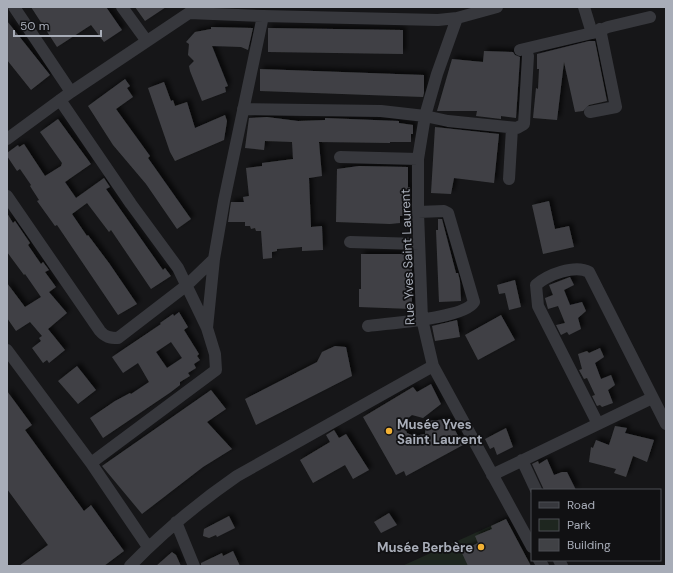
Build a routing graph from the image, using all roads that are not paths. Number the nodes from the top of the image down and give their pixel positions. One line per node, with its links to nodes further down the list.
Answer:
1 (14, 7): 12 (street)
2 (122, 7): 11 (street)
3 (497, 7): 9 (street)
4 (584, 7): 10 (street)
5 (189, 10): 7 (street); 11 (street)
6 (352, 12): 7 (street); 9 (street)
7 (268, 13): 14 (street)
8 (650, 17): 10 (street)
9 (457, 18): 16 (street, Rue Yves Saint Laurent)
10 (596, 31): 15 (street); 17 (street)
11 (146, 40): 12 (street)
12 (71, 92): 13 (street)
13 (60, 100): 18 (street); 27 (street)
14 (243, 109): 16 (street); 26 (street)
15 (590, 112)
16 (425, 116): 17 (street); 20 (street, Rue Yves Saint Laurent)
17 (512, 128): 21 (street)
18 (7, 139)
19 (340, 157): 20 (street)
20 (418, 159): 23 (street, Rue Yves Saint Laurent)
21 (509, 179)
22 (7, 196): 27 (street)
23 (418, 212): 25 (street, Rue Yves Saint Laurent); 28 (street)
24 (350, 242): 25 (street)
25 (419, 244): 28 (street, Rue Yves Saint Laurent)
26 (214, 259): 27 (street); 30 (street)
27 (187, 285): 30 (street)
28 (422, 319): 29 (street); 32 (street, Rue Yves Saint Laurent)
29 (368, 326)
30 (207, 328): 37 (street)
31 (7, 350): 37 (street)
32 (434, 366): 38 (street, Rue Yves Saint Laurent); 40 (street)
33 (652, 398): 34 (street); 34 (street); 35 (street)
34 (598, 424): 36 (street)
35 (666, 424)
36 (522, 460): 38 (street); 39 (street)
37 (91, 463): 42 (street)
38 (492, 475): 41 (street, Rue Yves Saint Laurent)
39 (536, 489)
40 (176, 522): 42 (street); 44 (street)
41 (531, 545)
42 (148, 547): 43 (street)
43 (130, 566)
44 (194, 566)

